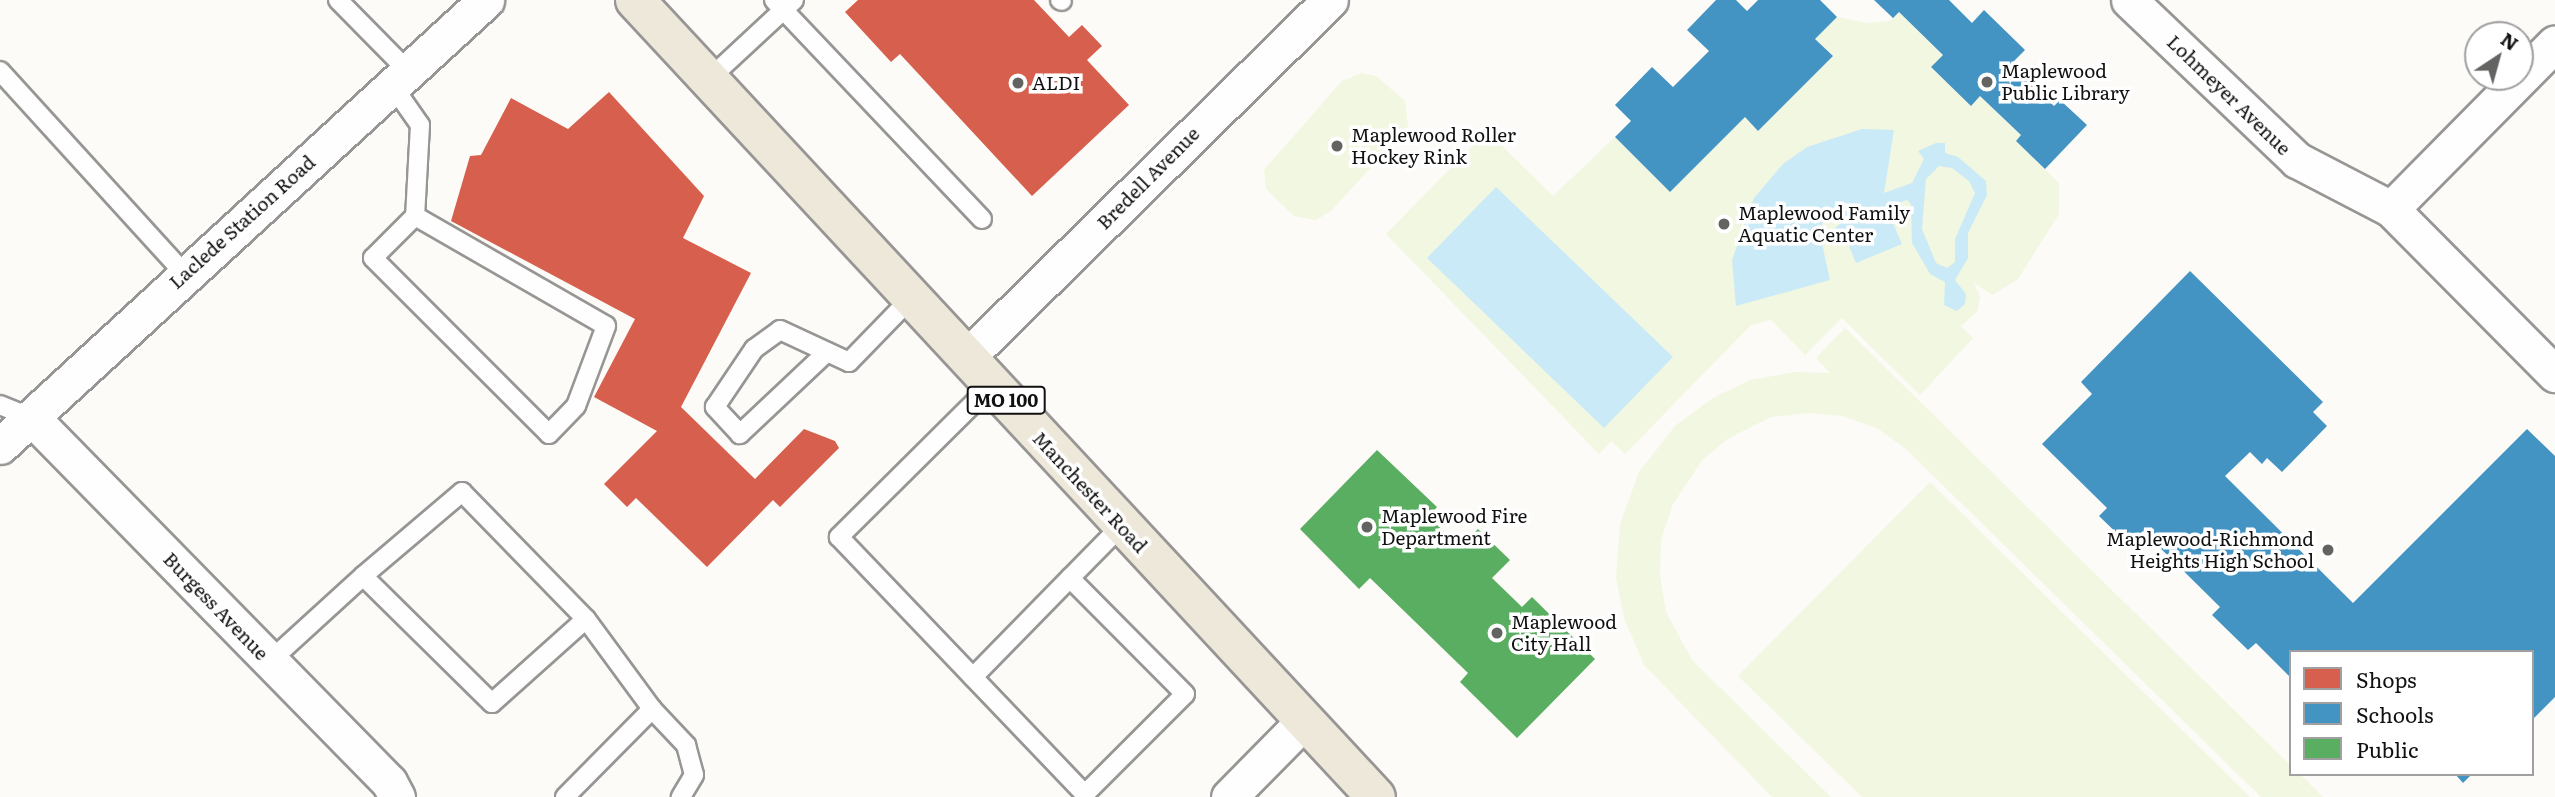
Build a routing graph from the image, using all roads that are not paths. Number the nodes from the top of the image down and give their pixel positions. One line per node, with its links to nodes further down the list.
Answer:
1 (338, 0): 9 (lane)
2 (486, 0): 9 (street, Laclede Station Road)
3 (635, 0): 10 (main road, Manchester Road / MO 100)
4 (1330, 0): 17 (street, Bredell Avenue)
5 (2129, 0): 11 (street, Lohmeyer Avenue)
6 (784, 3): 10 (lane); 13 (lane)
7 (2555, 43): 11 (street)
8 (2, 77): 14 (lane)
9 (400, 78): 12 (lane); 14 (street, Laclede Station Road)
10 (709, 79): 15 (main road, Manchester Road / MO 100)
11 (2391, 209): 18 (street, Lohmeyer Avenue)
12 (415, 216): 12 (lane)
13 (982, 219)
14 (185, 274): 21 (street, Laclede Station Road)
15 (912, 297): 16 (lane); 17 (main road, Manchester Road / MO 100)
16 (827, 352): 16 (lane)
17 (967, 357): 19 (main road, Manchester Road / MO 100)
18 (2555, 374)
19 (992, 385): 23 (main road, Manchester Road / MO 100); 28 (lane)
20 (0, 405): 21 (lane)
21 (32, 418): 22 (street, Laclede Station Road); 27 (street, Burgess Avenue)
22 (0, 446)
23 (1122, 525): 25 (lane); 30 (main road, Manchester Road / MO 100)
24 (363, 576): 26 (lane); 26 (lane); 27 (lane)
25 (1070, 578): 28 (lane); 28 (lane)
26 (586, 619): 29 (lane)
27 (270, 661): 31 (street, Burgess Avenue)
28 (973, 677)
29 (652, 709): 32 (lane); 33 (lane)
30 (1304, 721): 34 (street); 35 (main road, Manchester Road / MO 100)
31 (397, 797)
32 (565, 797)
33 (681, 797)
34 (1229, 797)
35 (1376, 797)

